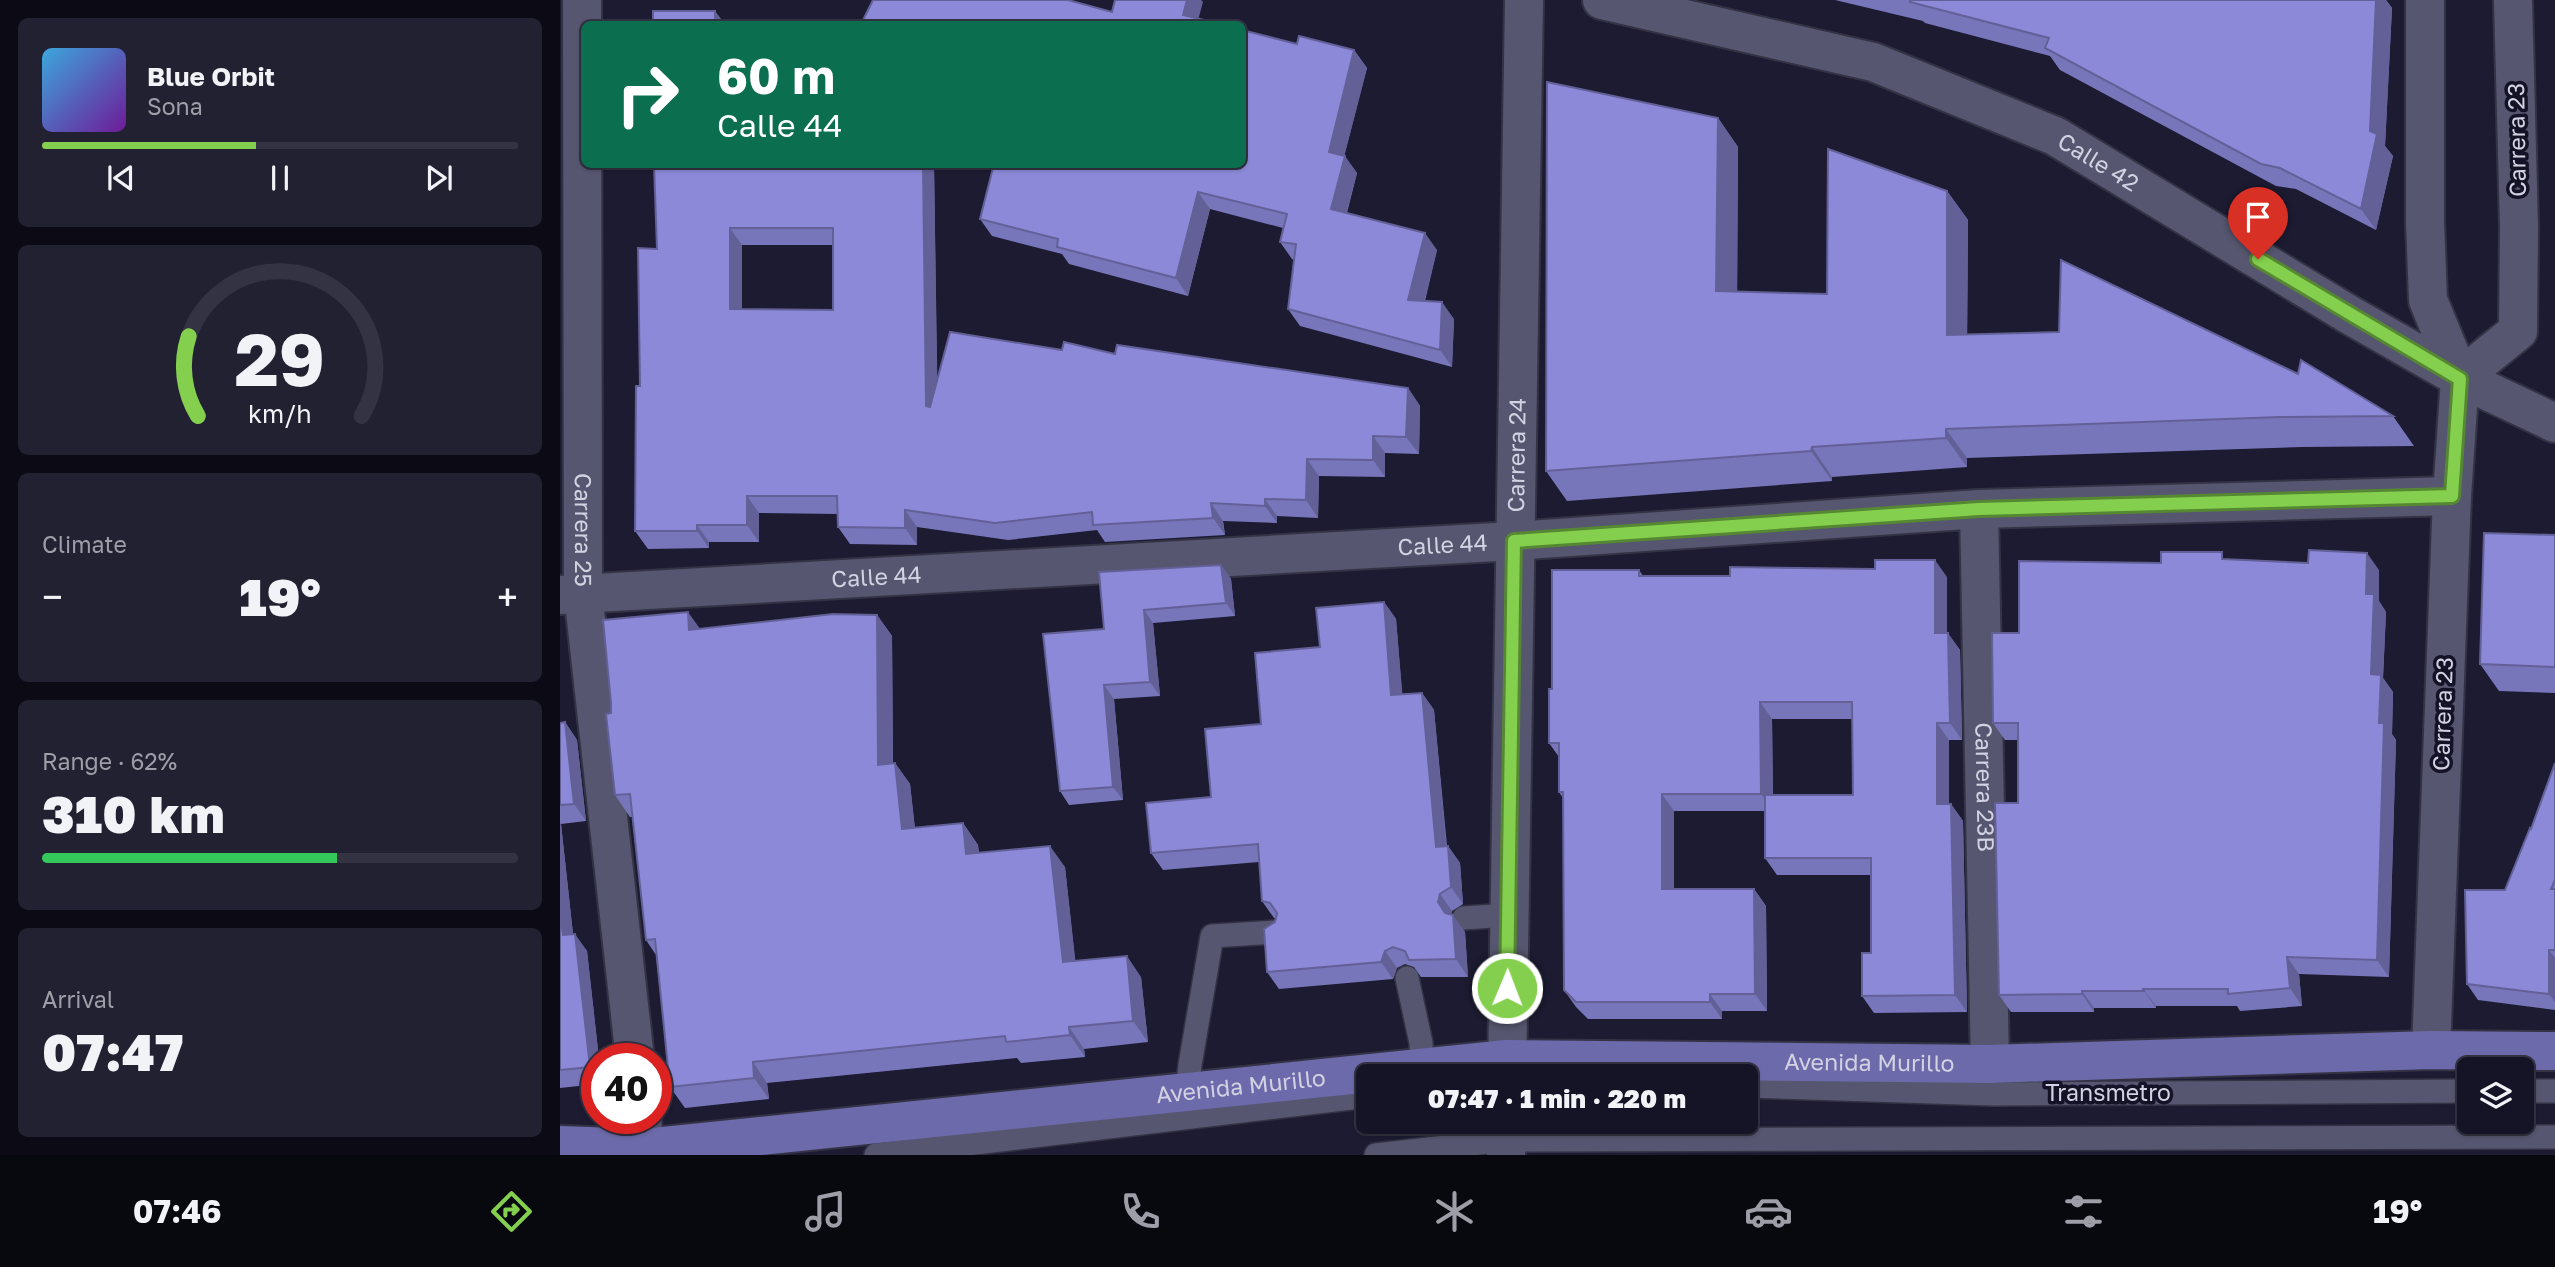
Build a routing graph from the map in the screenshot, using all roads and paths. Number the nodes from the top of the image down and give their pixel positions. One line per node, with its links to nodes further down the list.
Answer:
1 (582, 0): 6 (street, Carrera 25)
2 (1524, 0): 12 (street, Carrera 24)
3 (1602, 0): 8 (street, Calle 42)
4 (2425, 0): 8 (street, Carrera 23)
5 (2513, 0): 8 (street, Carrera 23)
6 (582, 21)
7 (581, 59): 13 (street, Carrera 25)
8 (2460, 379): 9 (street, Calle 42); 10 (street, Carrera 23)
9 (2555, 423)
10 (2452, 496): 11 (street, Calle 44); 19 (street, Carrera 23)
11 (1979, 509): 12 (street, Calle 44); 23 (street, Carrera 23B)
12 (1514, 541): 13 (street, Calle 44); 14 (street, Carrera 24)
13 (572, 594): 18 (street, Carrera 25)
14 (1508, 915): 15 (lane); 22 (street, Carrera 24)
15 (1464, 918)
16 (1275, 932): 30 (lane)
17 (1407, 978): 21 (lane)
18 (633, 1043)
19 (2431, 1049): 20 (main road, Avenida Murillo); 23 (main road, Avenida Murillo)
20 (2555, 1051)
21 (1422, 1064)
22 (1507, 1064)
23 (1990, 1064): 24 (main road, Avenida Murillo)
24 (1758, 1065)
25 (1356, 1074): 30 (main road, Avenida Murillo)
26 (1758, 1086): 27 (lane, Transmetro)
27 (2457, 1091)
28 (2534, 1091): 29 (lane)
29 (2555, 1091)
30 (1187, 1092): 32 (main road, Avenida Murillo)
31 (1356, 1097): 37 (lane)
32 (672, 1131)
33 (636, 1134): 36 (main road, Avenida Murillo)
34 (2555, 1136): 35 (lane, Transmetro)
35 (1507, 1139): 38 (lane, Transmetro)
36 (560, 1145)
37 (876, 1155)
38 (1376, 1155)

